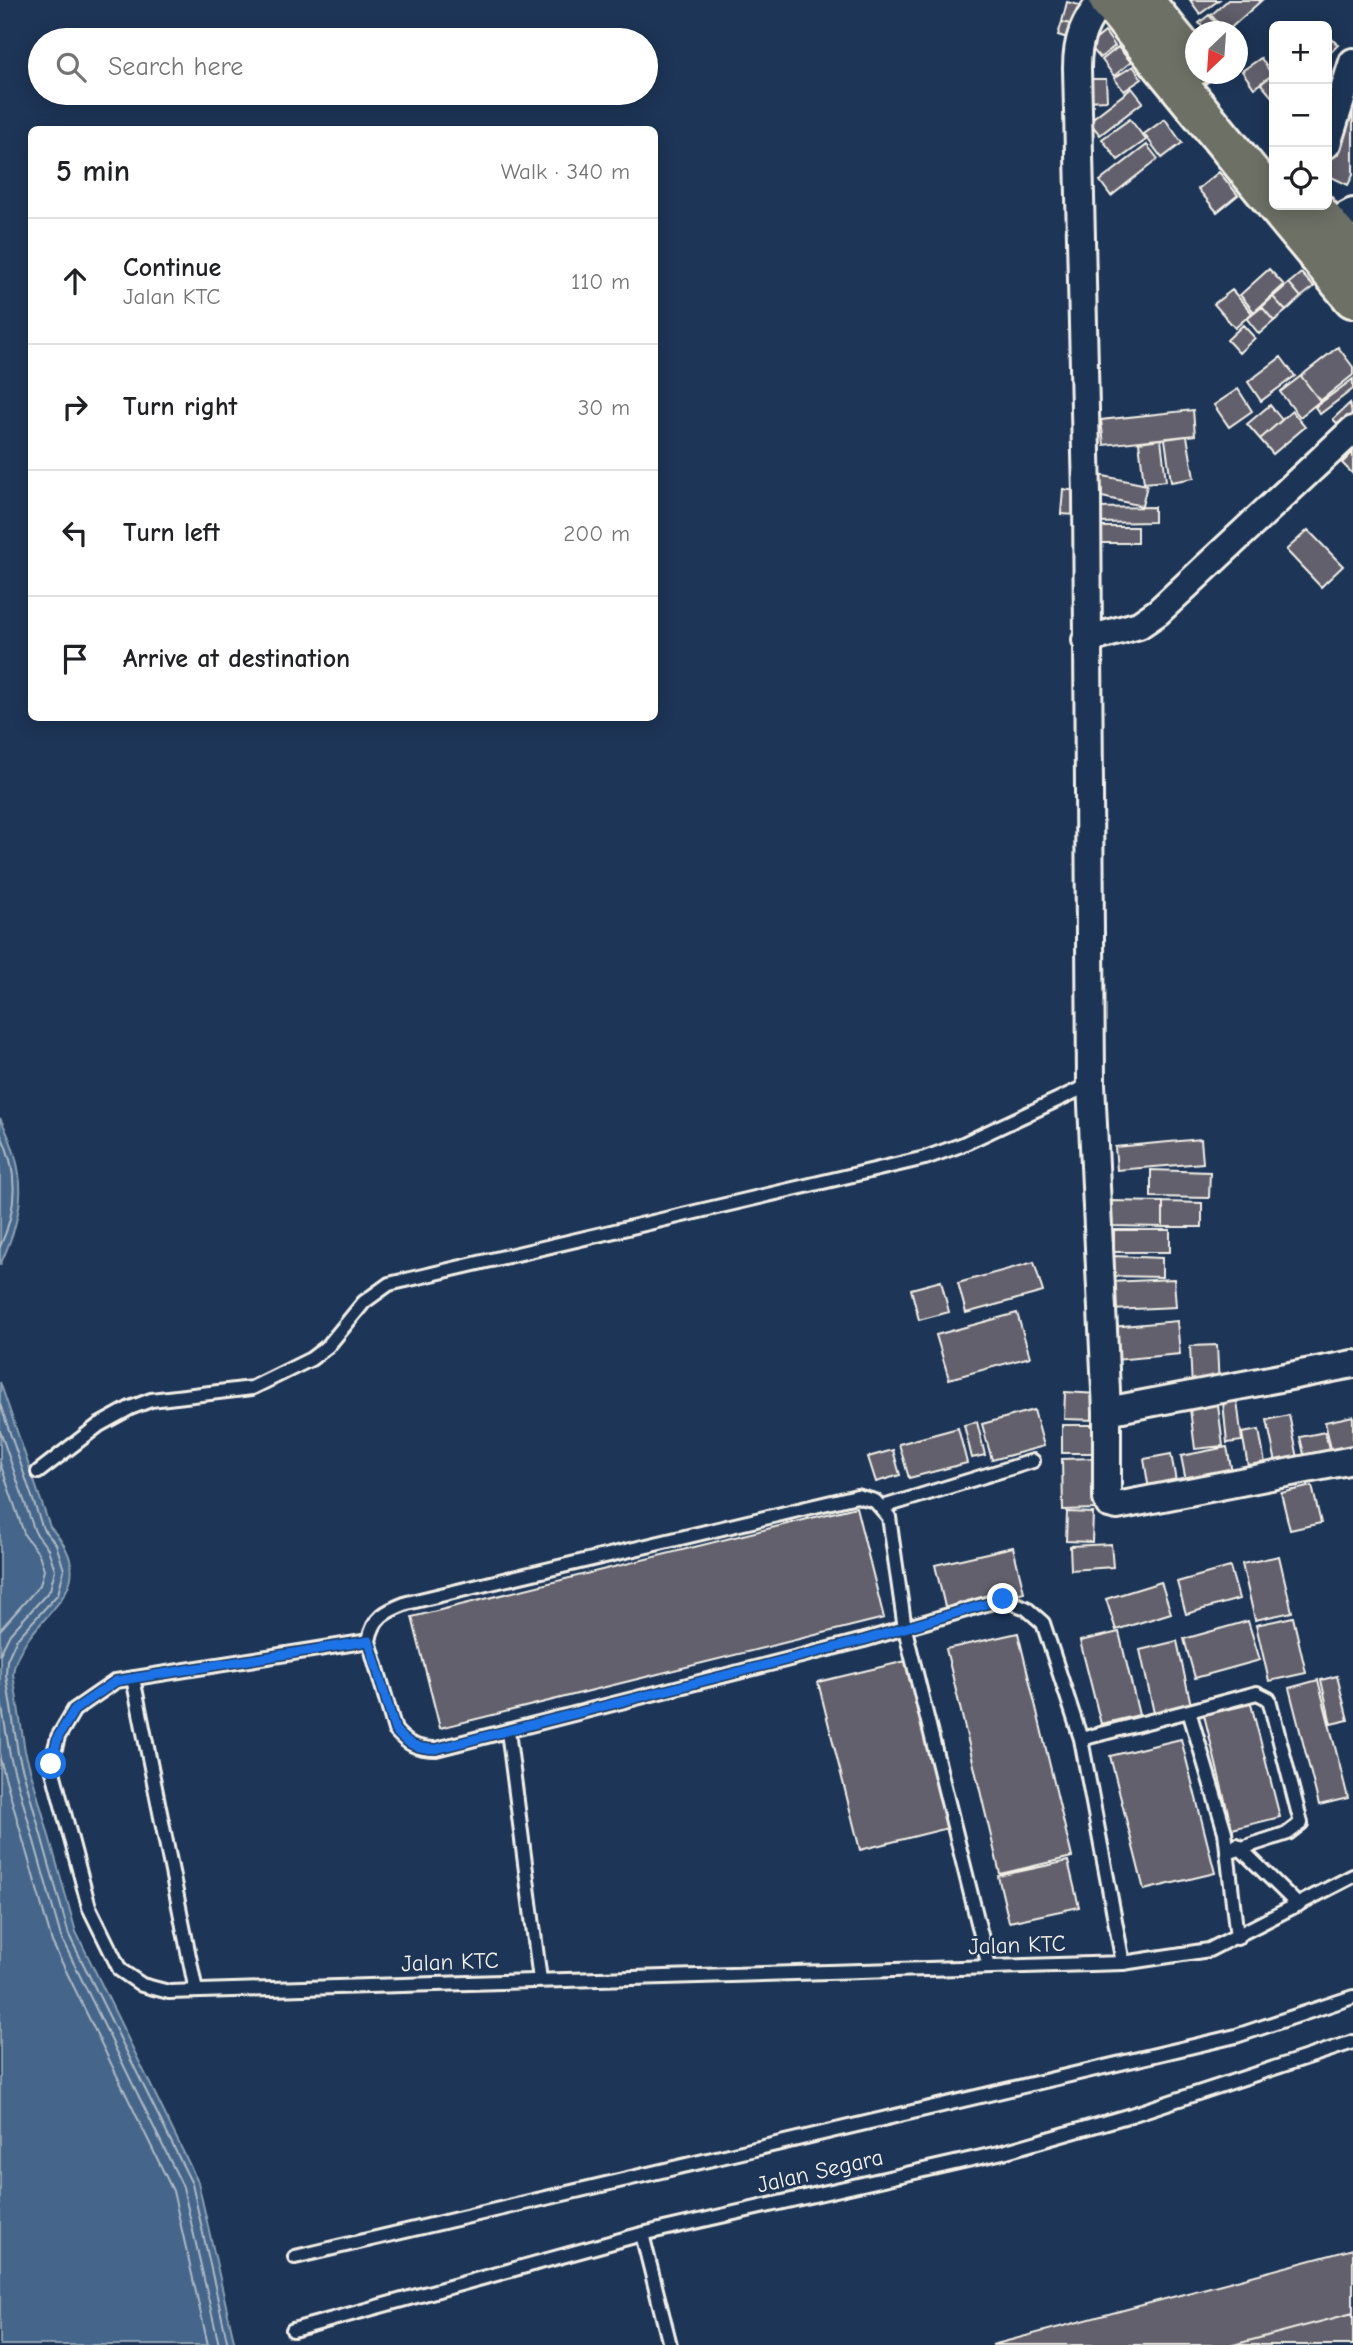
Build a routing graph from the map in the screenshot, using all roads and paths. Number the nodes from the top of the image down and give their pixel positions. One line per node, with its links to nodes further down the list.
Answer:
1 (1103, 0): 12 (street)
2 (1109, 0): 9 (main road)
3 (1143, 0): 4 (main road)
4 (1185, 52)
5 (1353, 62): 7 (street)
6 (1211, 84): 8 (main road)
7 (1332, 128)
8 (1269, 154)
9 (1308, 218): 10 (main road)
10 (1353, 298)
11 (1353, 430): 12 (street)
12 (1086, 640): 13 (street)
13 (1091, 1084): 15 (street); 18 (lane)
14 (1353, 1364): 15 (street)
15 (1107, 1411): 16 (street)
16 (1353, 1460)
17 (1033, 1461): 19 (lane)
18 (38, 1472)
19 (883, 1507): 20 (lane); 21 (lane)
20 (905, 1629): 24 (lane); 25 (lane); 33 (lane)
21 (369, 1641): 22 (lane, Jalan KTC); 24 (lane)
22 (133, 1678): 35 (lane); 35 (lane, Jalan KTC)
23 (1189, 1711): 25 (lane); 26 (lane); 27 (lane)
24 (508, 1731): 34 (lane)
25 (1081, 1739): 32 (lane)
26 (1225, 1832): 27 (lane); 28 (lane)
27 (1241, 1848): 28 (lane); 30 (lane)
28 (1227, 1853): 31 (lane)
29 (1353, 1876): 30 (lane, Jalan KTC)
30 (1298, 1905): 31 (lane, Jalan KTC)
31 (1237, 1938): 32 (lane, Jalan KTC)
32 (1123, 1963): 33 (lane, Jalan KTC)
33 (989, 1967): 34 (lane, Jalan KTC)
34 (540, 1980): 35 (lane, Jalan KTC)
35 (196, 1991)
36 (1353, 1997): 39 (lane)
37 (1353, 2042): 38 (lane, Jalan Segara)
38 (642, 2234): 40 (lane, Jalan Segara); 41 (lane)
39 (295, 2257)
40 (293, 2330)
41 (670, 2345)

